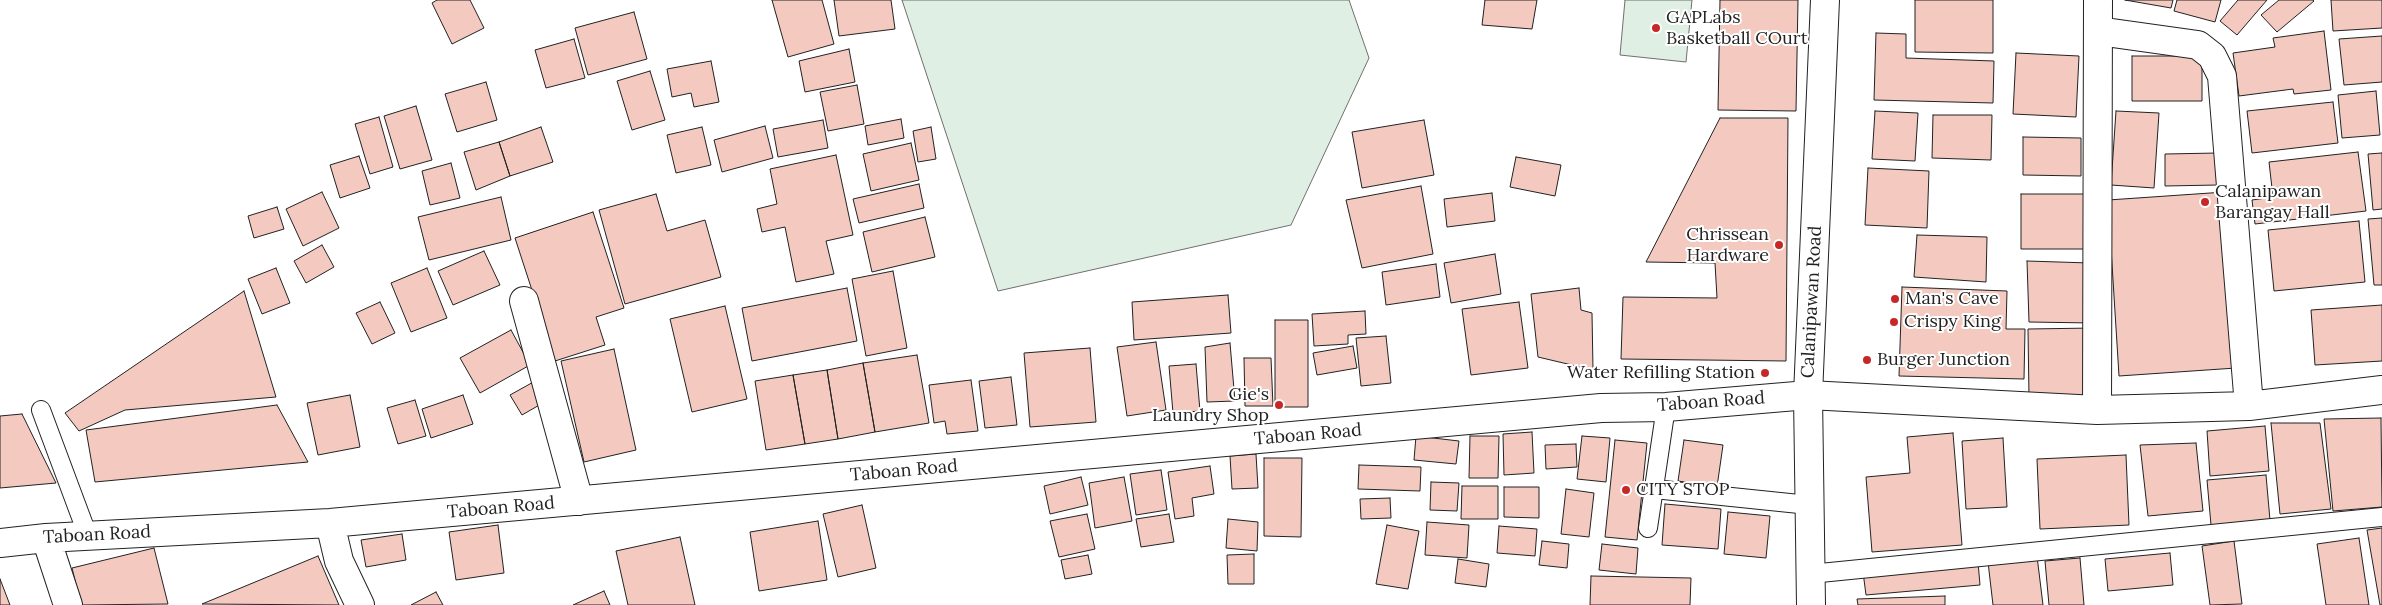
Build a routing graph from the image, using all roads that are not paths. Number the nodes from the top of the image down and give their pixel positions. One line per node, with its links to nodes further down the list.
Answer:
1 (1825, 0): 6 (street, Calanipawan Road)
2 (2098, 0): 3 (street)
3 (2098, 31): 7 (street); 10 (street)
4 (524, 302): 12 (street)
5 (2382, 390): 7 (street, Taboan Road)
6 (1808, 395): 8 (street, Taboan Road); 10 (street, Taboan Road); 13 (street, Calanipawan Road)
7 (2249, 406): 10 (street, Taboan Road)
8 (1666, 407): 11 (lane); 12 (street, Taboan Road)
9 (41, 410): 17 (lane)
10 (2097, 410)
11 (1654, 489): 13 (lane); 16 (lane)
12 (579, 501): 15 (street, Taboan Road)
13 (1809, 506): 20 (street, Calanipawan Road)
14 (2382, 517): 20 (lane)
15 (330, 522): 17 (street, Taboan Road); 22 (street)
16 (1648, 528)
17 (88, 536): 18 (street, Taboan Road)
18 (46, 538): 19 (street, Taboan Road); 21 (street)
19 (0, 543)
20 (1810, 574): 23 (street, Calanipawan Road)
21 (68, 605)
22 (360, 605)
23 (1811, 605)

